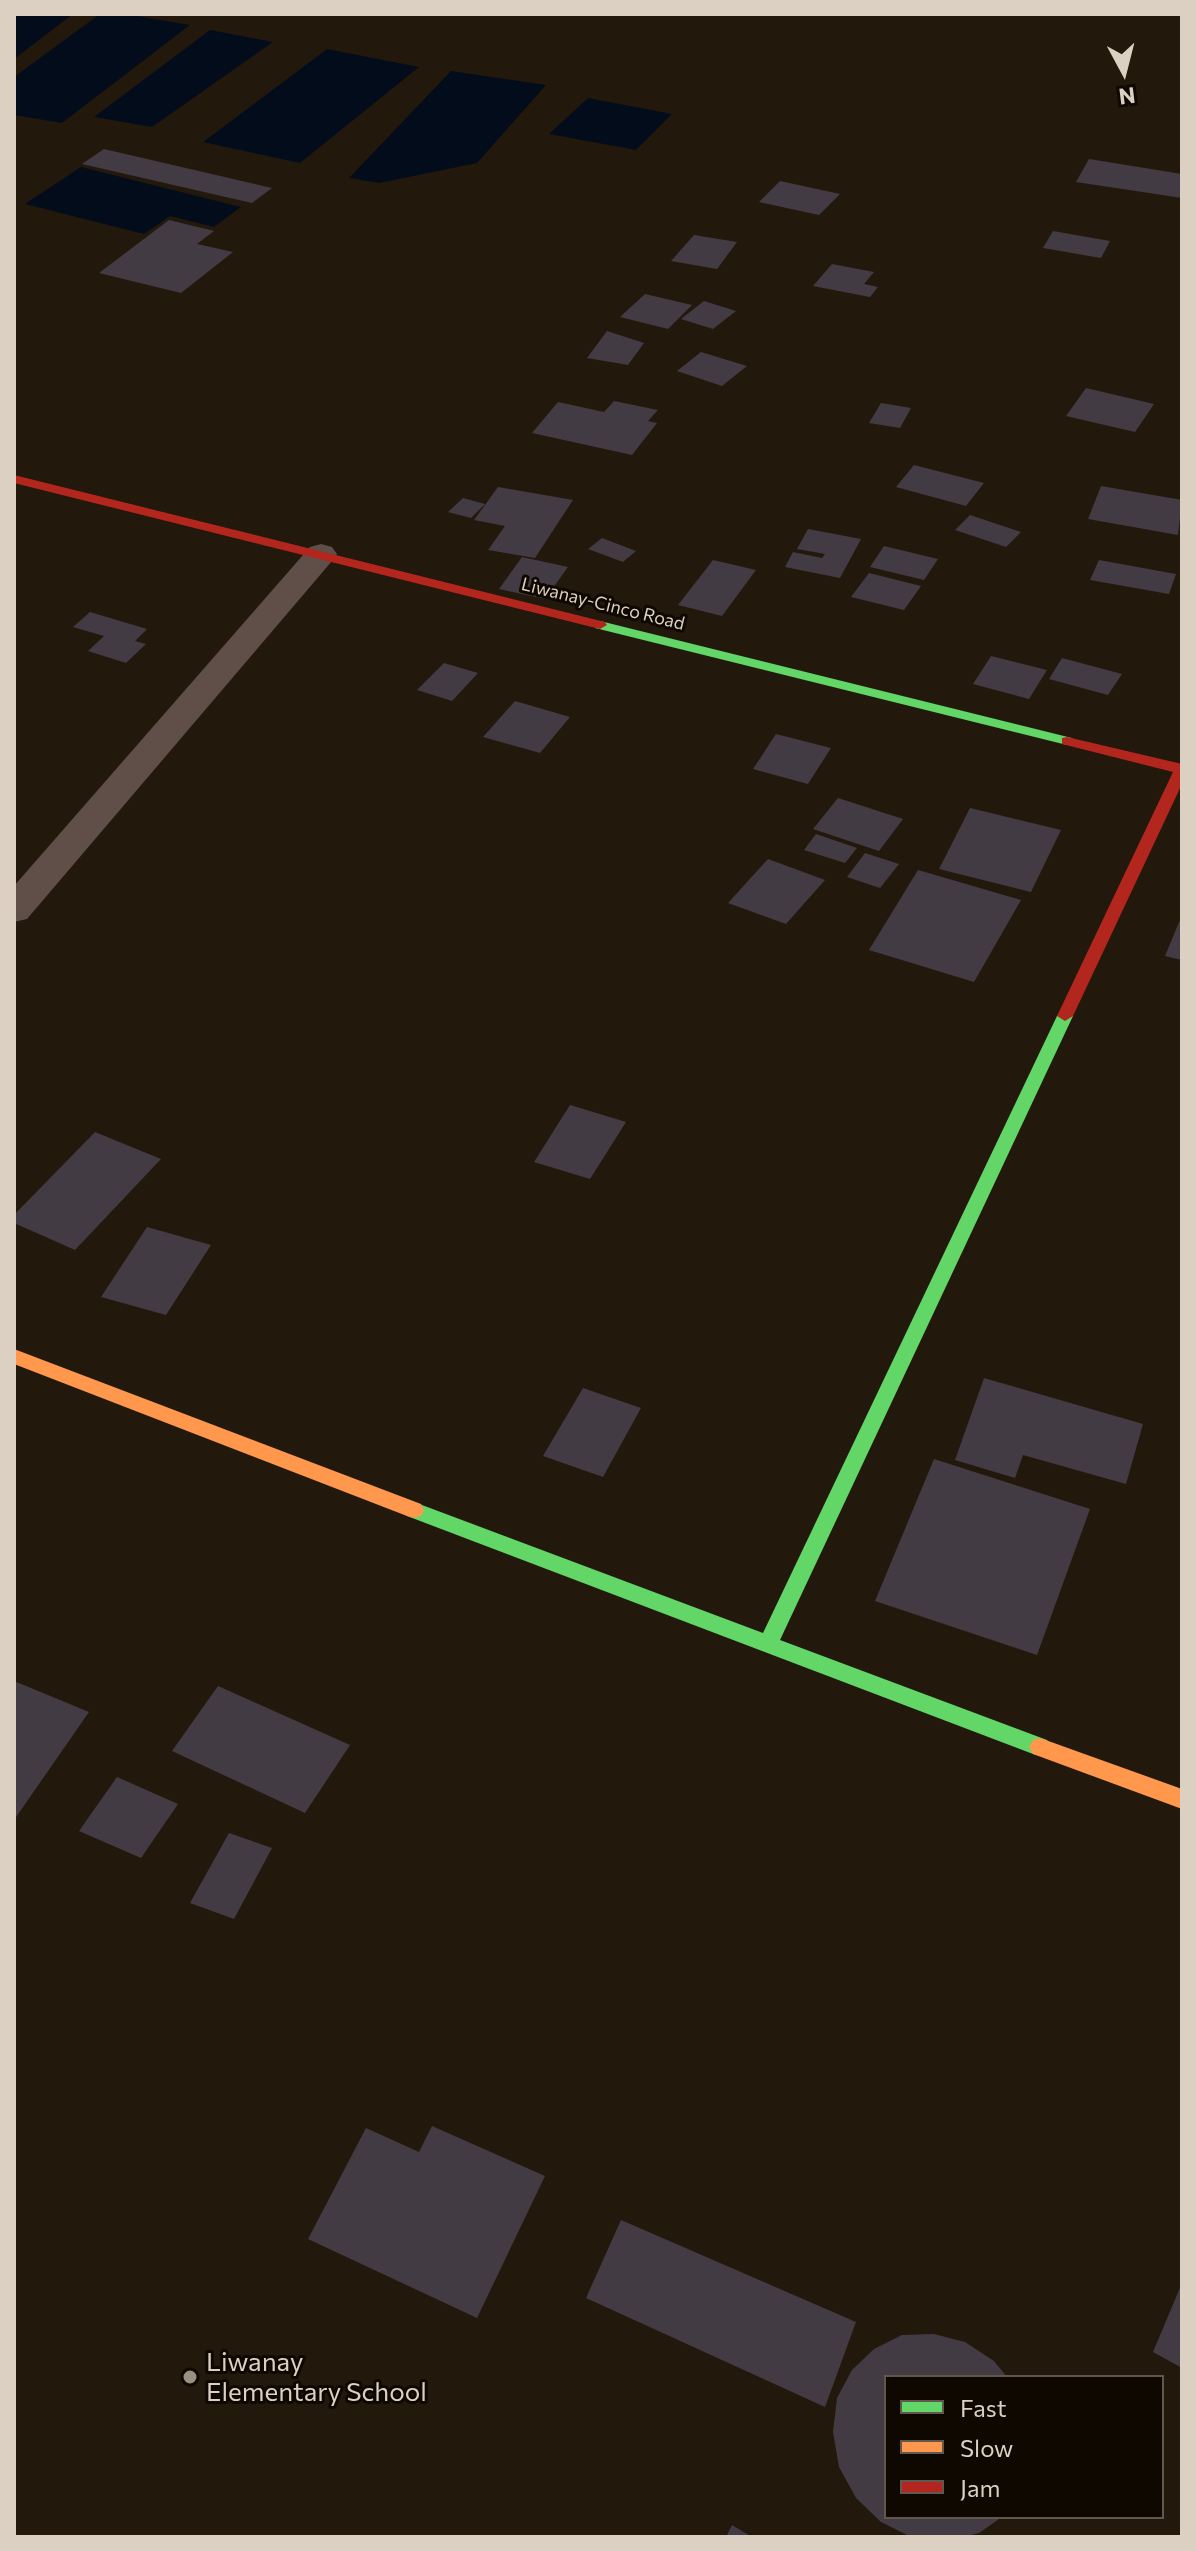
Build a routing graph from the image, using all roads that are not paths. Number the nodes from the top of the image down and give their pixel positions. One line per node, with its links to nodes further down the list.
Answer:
1 (14, 479): 2 (street, Liwanay-Cinco Road)
2 (321, 554): 3 (street, Liwanay-Cinco Road); 4 (street)
3 (1182, 769): 6 (street)
4 (14, 910)
5 (14, 1356): 6 (street)
6 (767, 1646): 7 (street)
7 (1182, 1799)

